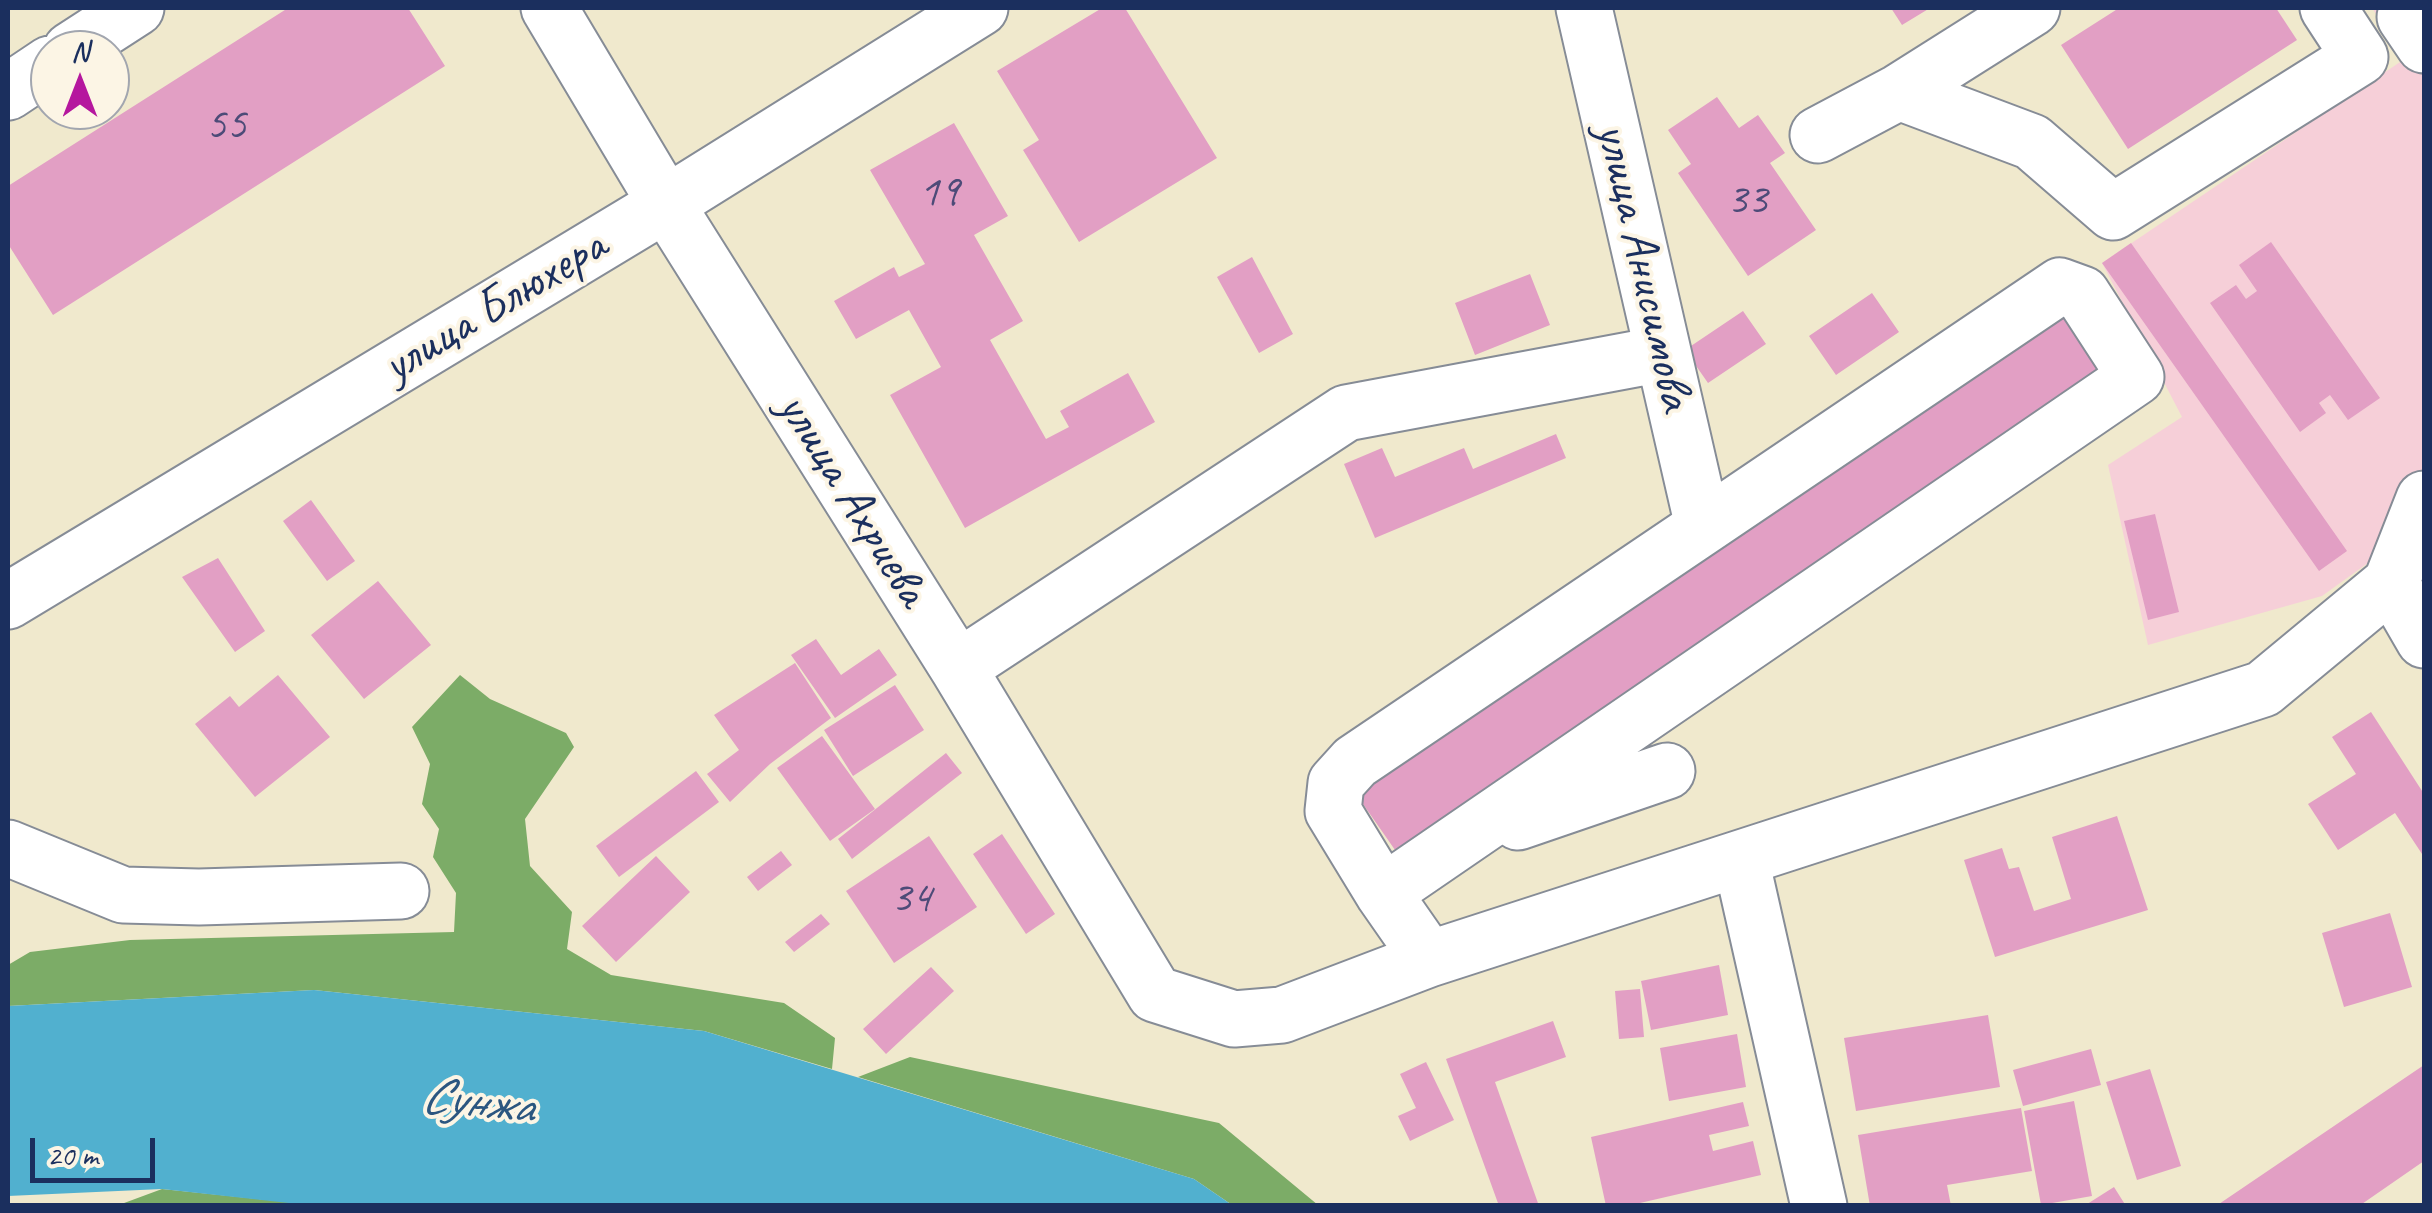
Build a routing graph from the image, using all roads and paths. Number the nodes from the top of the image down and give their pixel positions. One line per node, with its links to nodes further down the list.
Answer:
1 (136, 8): 8 (street)
2 (549, 8): 14 (street, улица Ахриева)
3 (980, 8): 14 (street, улица Блюхера)
4 (1584, 8): 15 (street, улица Анисимова)
5 (2032, 8): 12 (street)
6 (2328, 8): 12 (street)
7 (2411, 8): 9 (street)
8 (102, 30)
9 (2424, 45)
10 (30, 77): 11 (street)
11 (8, 92)
12 (1899, 92): 13 (street)
13 (1818, 134)
14 (666, 204): 19 (street, улица Блюхера); 21 (street, улица Ахриева)
15 (1662, 354): 17 (street, улица Анисимова); 21 (street)
16 (2424, 499): 18 (street)
17 (1703, 526): 23 (street); 27 (street)
18 (2392, 583): 20 (street); 25 (street)
19 (8, 601)
20 (2424, 640)
21 (958, 668): 28 (street, улица Ахриева)
22 (1667, 772): 23 (street)
23 (1457, 842): 27 (street)
24 (8, 848): 26 (street)
25 (1741, 860): 28 (street); 29 (street)
26 (400, 891)
27 (1383, 892): 28 (street)
28 (1429, 959)
29 (1819, 1206)

